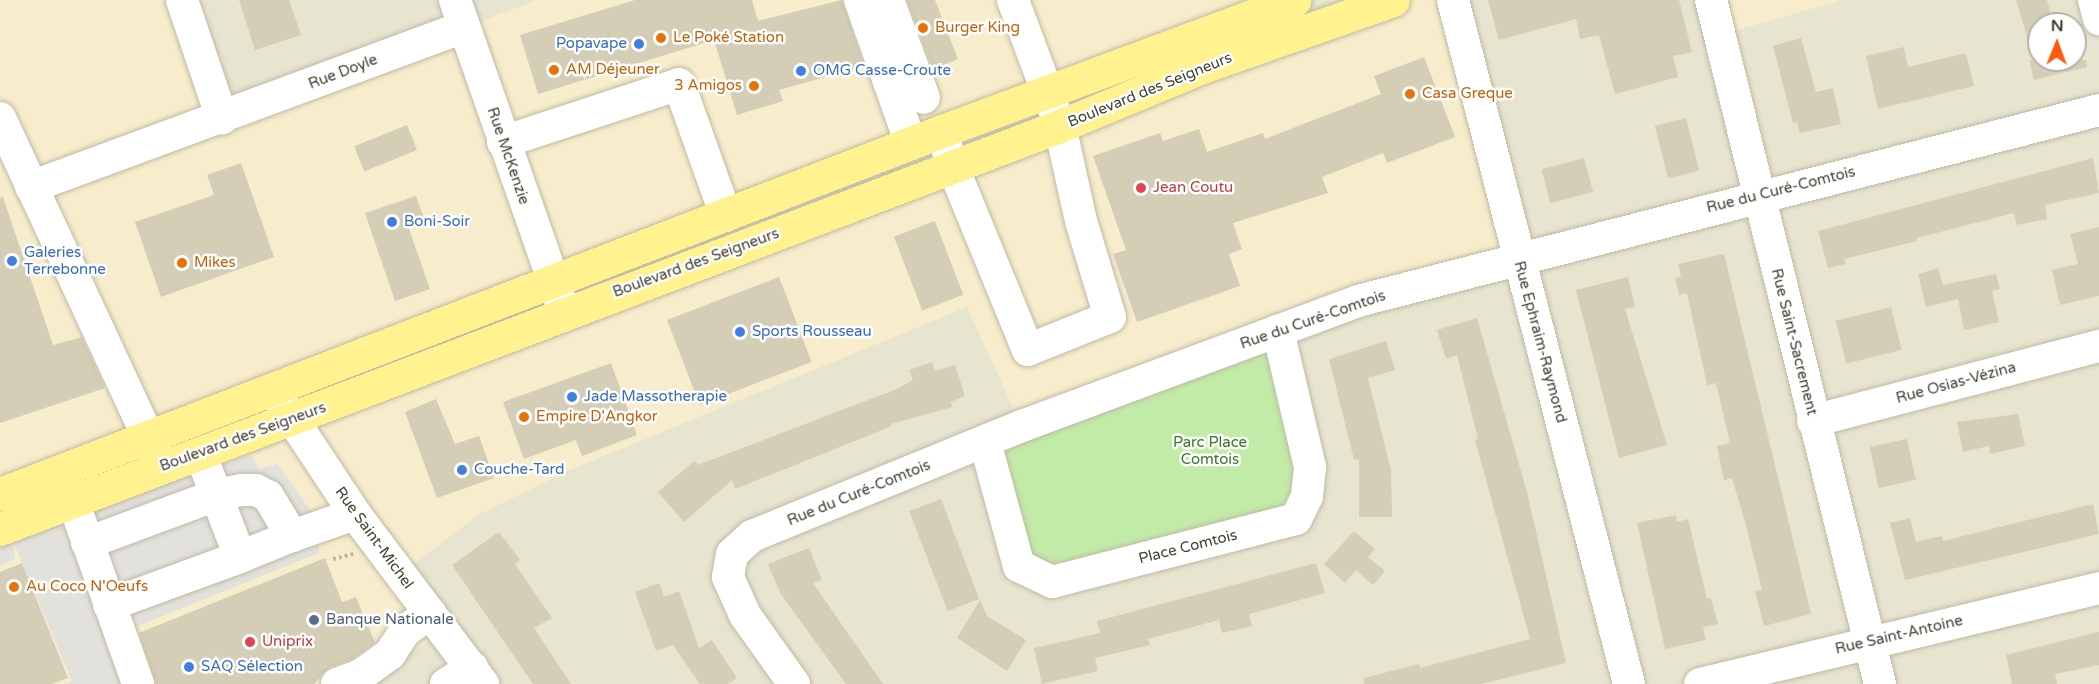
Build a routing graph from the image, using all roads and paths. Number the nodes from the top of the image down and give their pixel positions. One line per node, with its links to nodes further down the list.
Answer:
1 (182, 0): 16 (street)
2 (860, 0): 20 (street)
3 (888, 0): 13 (street)
4 (1013, 0): 12 (street)
5 (1294, 0): 12 (main road)
6 (1394, 0): 17 (main road, Boulevard des Seigneurs)
7 (1453, 0): 25 (street, Rue Ephraim-Raymond)
8 (1711, 0): 23 (street, Rue Saint-Sacrement)
9 (2094, 0): 11 (street)
10 (459, 13): 16 (street, Rue Doyle); 19 (street, Rue McKenzie)
11 (2099, 19)
12 (1046, 93): 17 (street); 18 (main road)
13 (924, 98)
14 (2099, 110): 23 (street, Rue du Curé-Comtois)
15 (0, 118): 22 (street)
16 (222, 118): 22 (street, Rue Doyle)
17 (1060, 126): 21 (main road, Boulevard des Seigneurs); 21 (street)
18 (942, 131): 20 (main road); 21 (street)
19 (503, 142): 24 (street); 26 (street, Rue McKenzie)
20 (911, 144): 24 (main road)
21 (952, 165): 27 (main road, Boulevard des Seigneurs)
22 (31, 187): 33 (street)
23 (1757, 196): 25 (street, Rue du Curé-Comtois); 32 (street, Rue Saint-Sacrement)
24 (726, 216): 26 (main road)
25 (1519, 260): 28 (street, Rue du Curé-Comtois); 53 (street, Rue Ephraim-Raymond)
26 (551, 281): 27 (street, Rue McKenzie); 30 (main road)
27 (564, 312): 31 (main road, Boulevard des Seigneurs)
28 (1278, 331): 34 (street, Rue du Curé-Comtois); 34 (street, Place Comtois)
29 (2099, 346): 32 (street, Rue Osias-Vézina)
30 (272, 387): 31 (street, Rue Saint-Michel); 33 (main road)
31 (290, 421): 35 (main road, Boulevard des Seigneurs); 40 (street, Rue Saint-Michel)
32 (1814, 421): 48 (street, Rue Saint-Sacrement)
33 (150, 436): 36 (street); 37 (main road)
34 (985, 442): 52 (street, Rue du Curé-Comtois)
35 (200, 453): 36 (main road, Boulevard des Seigneurs); 38 (street)
36 (161, 467): 39 (main road, Boulevard des Seigneurs)
37 (0, 494)
38 (216, 495): 42 (street); 43 (street); 44 (street)
39 (73, 501): 41 (main road, Boulevard des Seigneurs); 43 (street)
40 (355, 514): 42 (street); 47 (street, Rue Saint-Michel)
41 (0, 529)
42 (292, 536): 44 (street)
43 (87, 543): 46 (street)
44 (240, 557): 46 (street)
45 (2099, 588): 48 (street, Rue Saint-Antoine)
46 (109, 605): 50 (street)
47 (430, 613): 49 (street, Rue Saint-Michel); 51 (street)
48 (1870, 642): 54 (street, Rue Saint-Antoine); 55 (street, Rue Saint-Sacrement)
49 (467, 679)
50 (138, 684)
51 (337, 684)
52 (794, 684)
53 (1629, 684)
54 (1700, 684)
55 (1880, 684)

